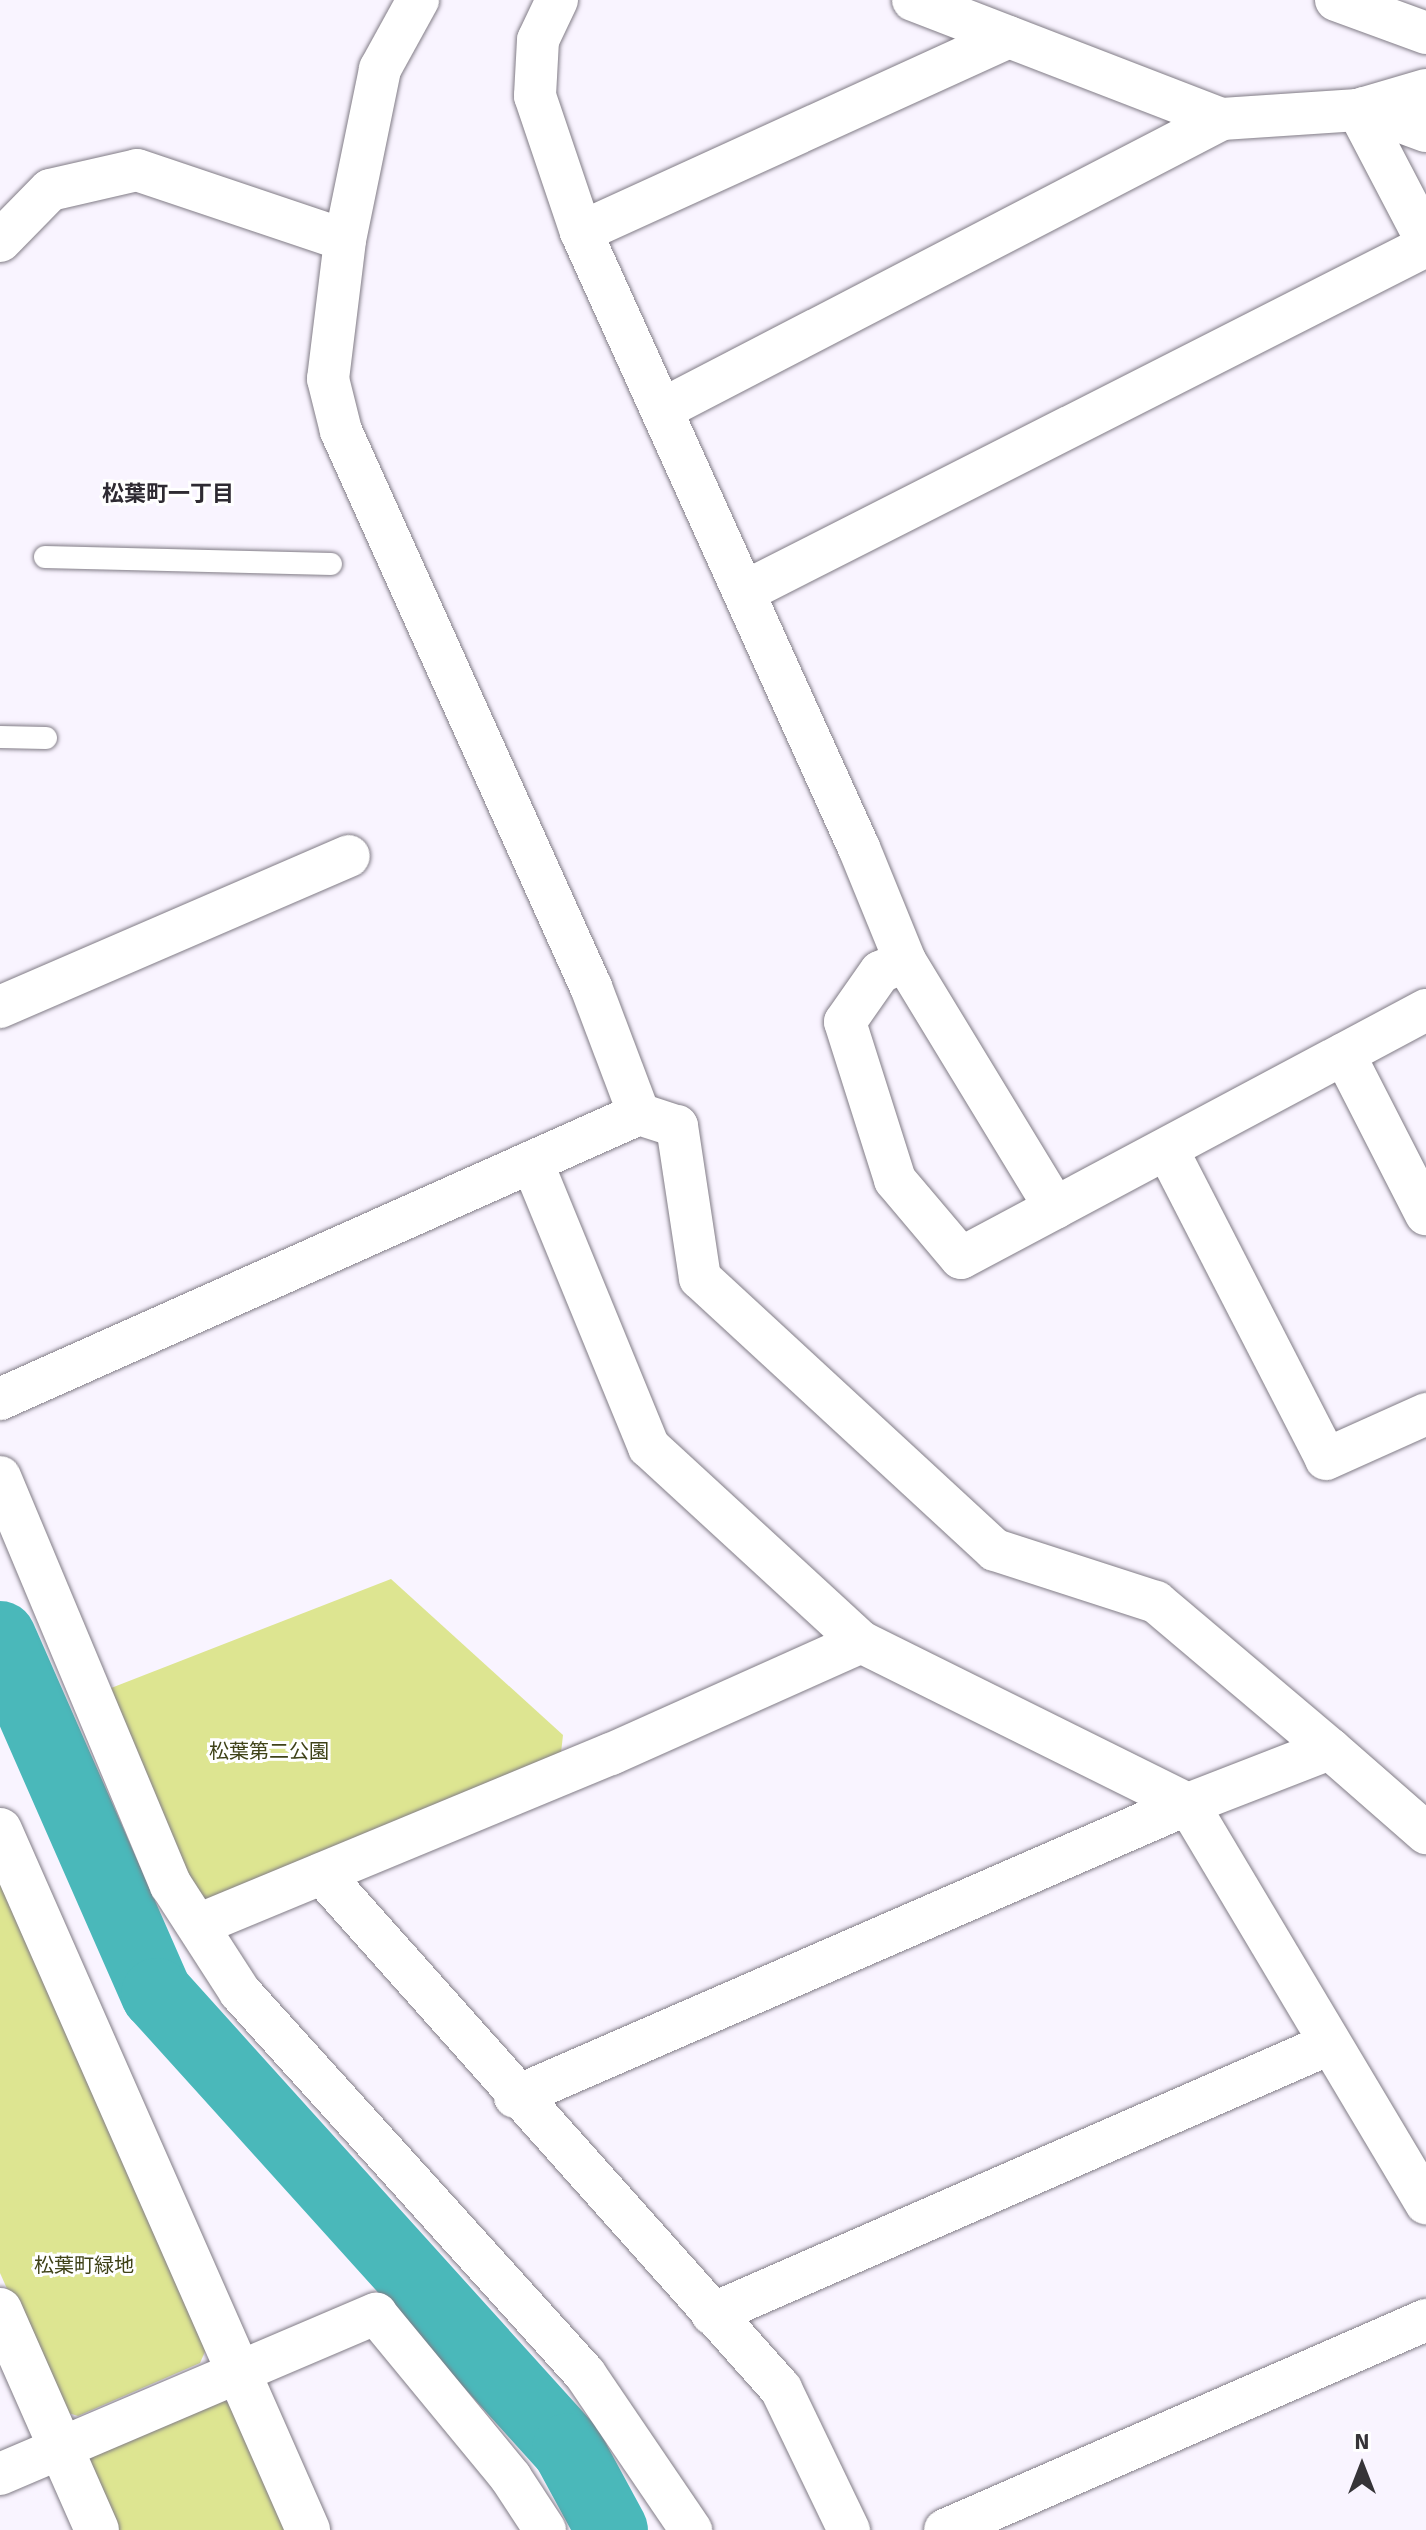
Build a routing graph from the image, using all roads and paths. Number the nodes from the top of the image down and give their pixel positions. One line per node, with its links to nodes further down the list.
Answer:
1 (418, 0): 12 (street)
2 (557, 0): 11 (street)
3 (913, 0): 6 (street)
4 (1336, 0): 5 (street)
5 (1426, 33)
6 (1009, 37): 9 (street); 11 (street)
7 (1426, 90): 8 (street)
8 (1361, 109): 9 (street); 10 (street); 13 (street)
9 (1222, 119): 16 (street)
10 (1426, 131)
11 (581, 232): 16 (street)
12 (345, 240): 14 (street); 27 (street)
13 (1426, 240)
14 (0, 241)
15 (1426, 246): 19 (street)
16 (663, 409): 19 (street)
17 (45, 557): 18 (lane)
18 (331, 564)
19 (744, 592): 23 (street)
20 (0, 737): 21 (lane)
21 (46, 738)
22 (349, 856): 24 (street)
23 (905, 961): 30 (street); 30 (street)
24 (0, 1007)
25 (1426, 1010): 26 (street)
26 (1344, 1054): 28 (street); 31 (street)
27 (639, 1114): 29 (street); 36 (street)
28 (1167, 1149): 30 (street); 33 (street)
29 (532, 1162): 32 (street); 35 (street)
30 (1055, 1208)
31 (1426, 1214)
32 (0, 1399)
33 (1426, 1414)
34 (0, 1477): 41 (street)
35 (861, 1642): 37 (street); 40 (street)
36 (1330, 1749): 37 (street); 39 (street)
37 (1188, 1804): 42 (street); 43 (street)
38 (0, 1830): 48 (street)
39 (1426, 1833)
40 (322, 1874): 41 (street); 43 (street)
41 (200, 1924): 54 (street)
42 (1329, 2044): 44 (street); 46 (street)
43 (515, 2097): 46 (street)
44 (1426, 2203)
45 (0, 2310): 49 (street)
46 (712, 2314): 55 (street)
47 (1426, 2320): 56 (street)
48 (238, 2371): 49 (street); 52 (street); 53 (street)
49 (60, 2449): 50 (street); 51 (street)
50 (0, 2474)
51 (97, 2530)
52 (308, 2530)
53 (545, 2530)
54 (691, 2530)
55 (849, 2530)
56 (945, 2530)

